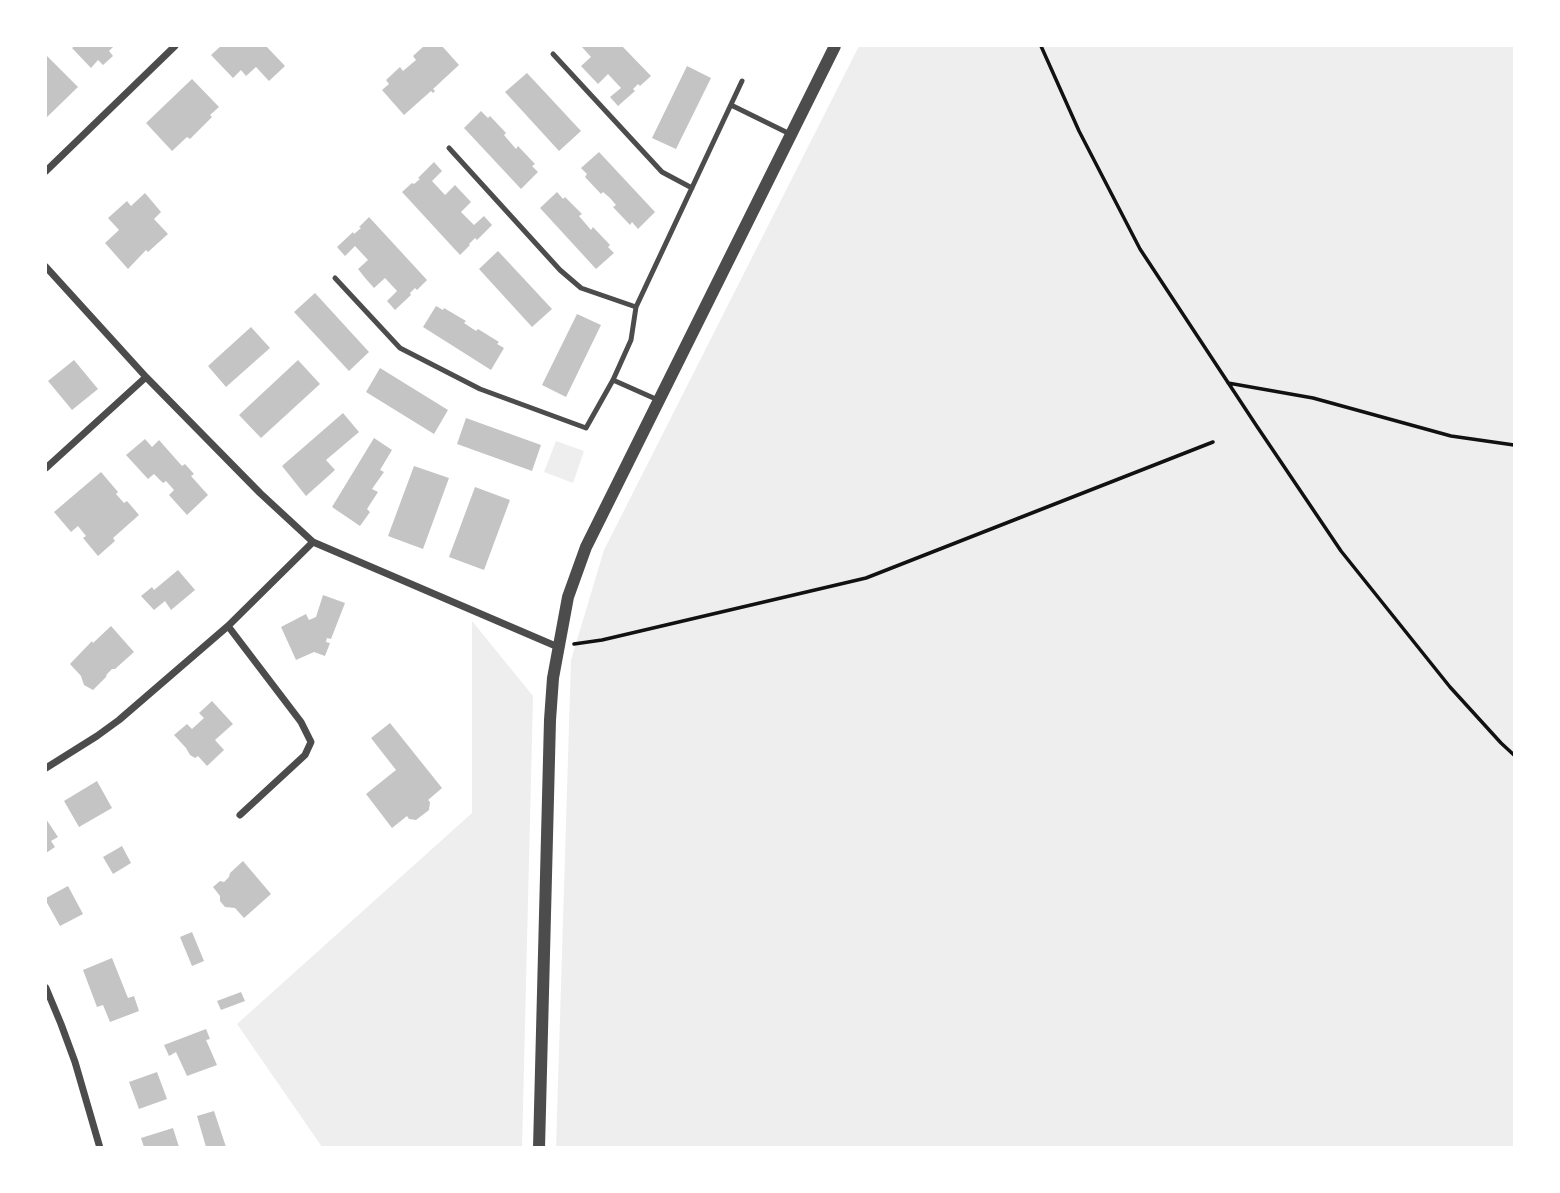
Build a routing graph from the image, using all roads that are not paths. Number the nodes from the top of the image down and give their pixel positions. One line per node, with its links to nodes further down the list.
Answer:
1 (175, 46): 8 (street)
2 (835, 46): 6 (street)
3 (553, 54): 9 (lane)
4 (742, 81): 5 (lane)
5 (731, 105): 6 (lane); 9 (lane)
6 (789, 133): 15 (street)
7 (449, 148): 12 (lane)
8 (46, 171)
9 (692, 188): 12 (lane)
10 (46, 267): 13 (street)
11 (335, 278): 14 (lane)
12 (636, 307): 14 (lane)
13 (146, 377): 16 (street); 17 (street)
14 (613, 380): 15 (lane)
15 (659, 400): 19 (street)
16 (46, 468)
17 (313, 542): 18 (street); 19 (street)
18 (228, 626): 20 (street); 21 (street)
19 (558, 647): 24 (street)
20 (46, 768)
21 (240, 815)
22 (46, 988): 23 (street)
23 (100, 1147)
24 (539, 1147)

